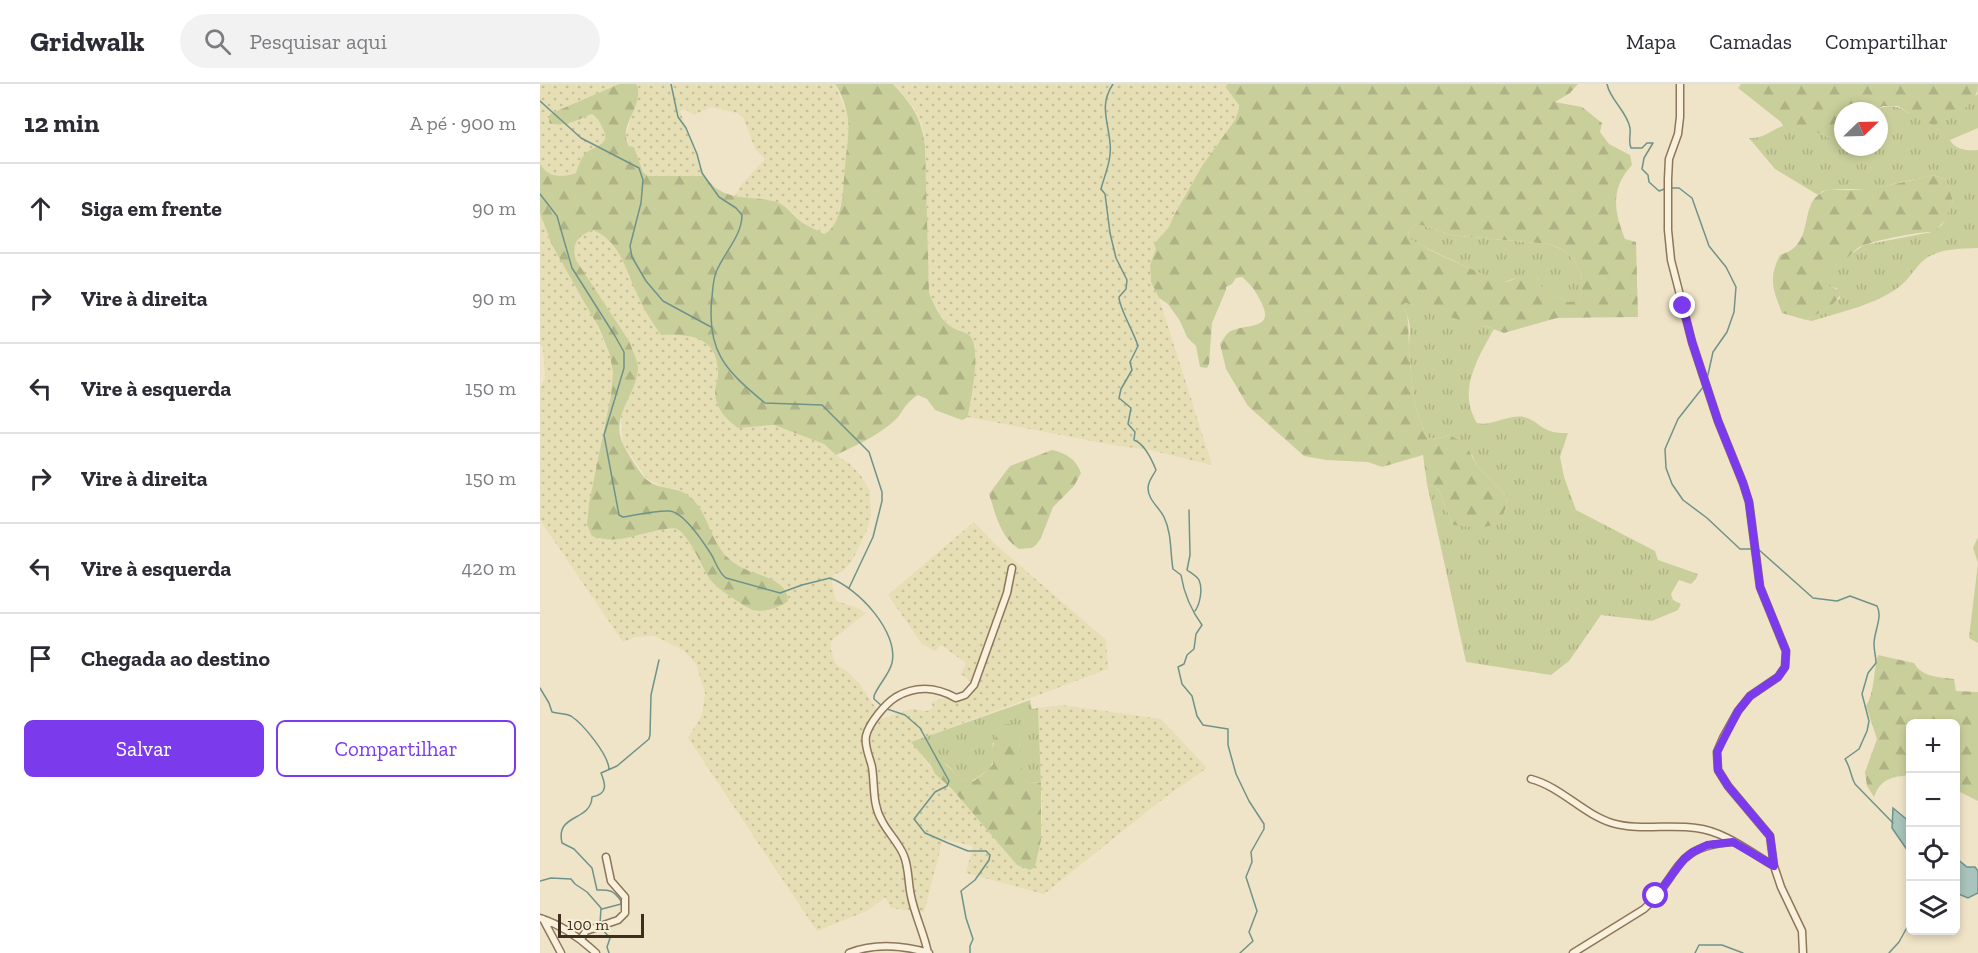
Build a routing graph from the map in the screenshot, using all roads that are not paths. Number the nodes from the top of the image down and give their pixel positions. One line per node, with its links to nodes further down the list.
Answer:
1 (1680, 84): 6 (street)
2 (1012, 568): 12 (street)
3 (1532, 779): 4 (street)
4 (1733, 842): 6 (street); 13 (street)
5 (606, 857): 8 (street)
6 (1774, 866): 14 (street)
7 (542, 919): 8 (street); 9 (street)
8 (581, 939): 10 (street)
9 (561, 953)
10 (596, 953)
11 (849, 953): 12 (street)
12 (929, 953)
13 (1573, 953)
14 (1803, 953)

